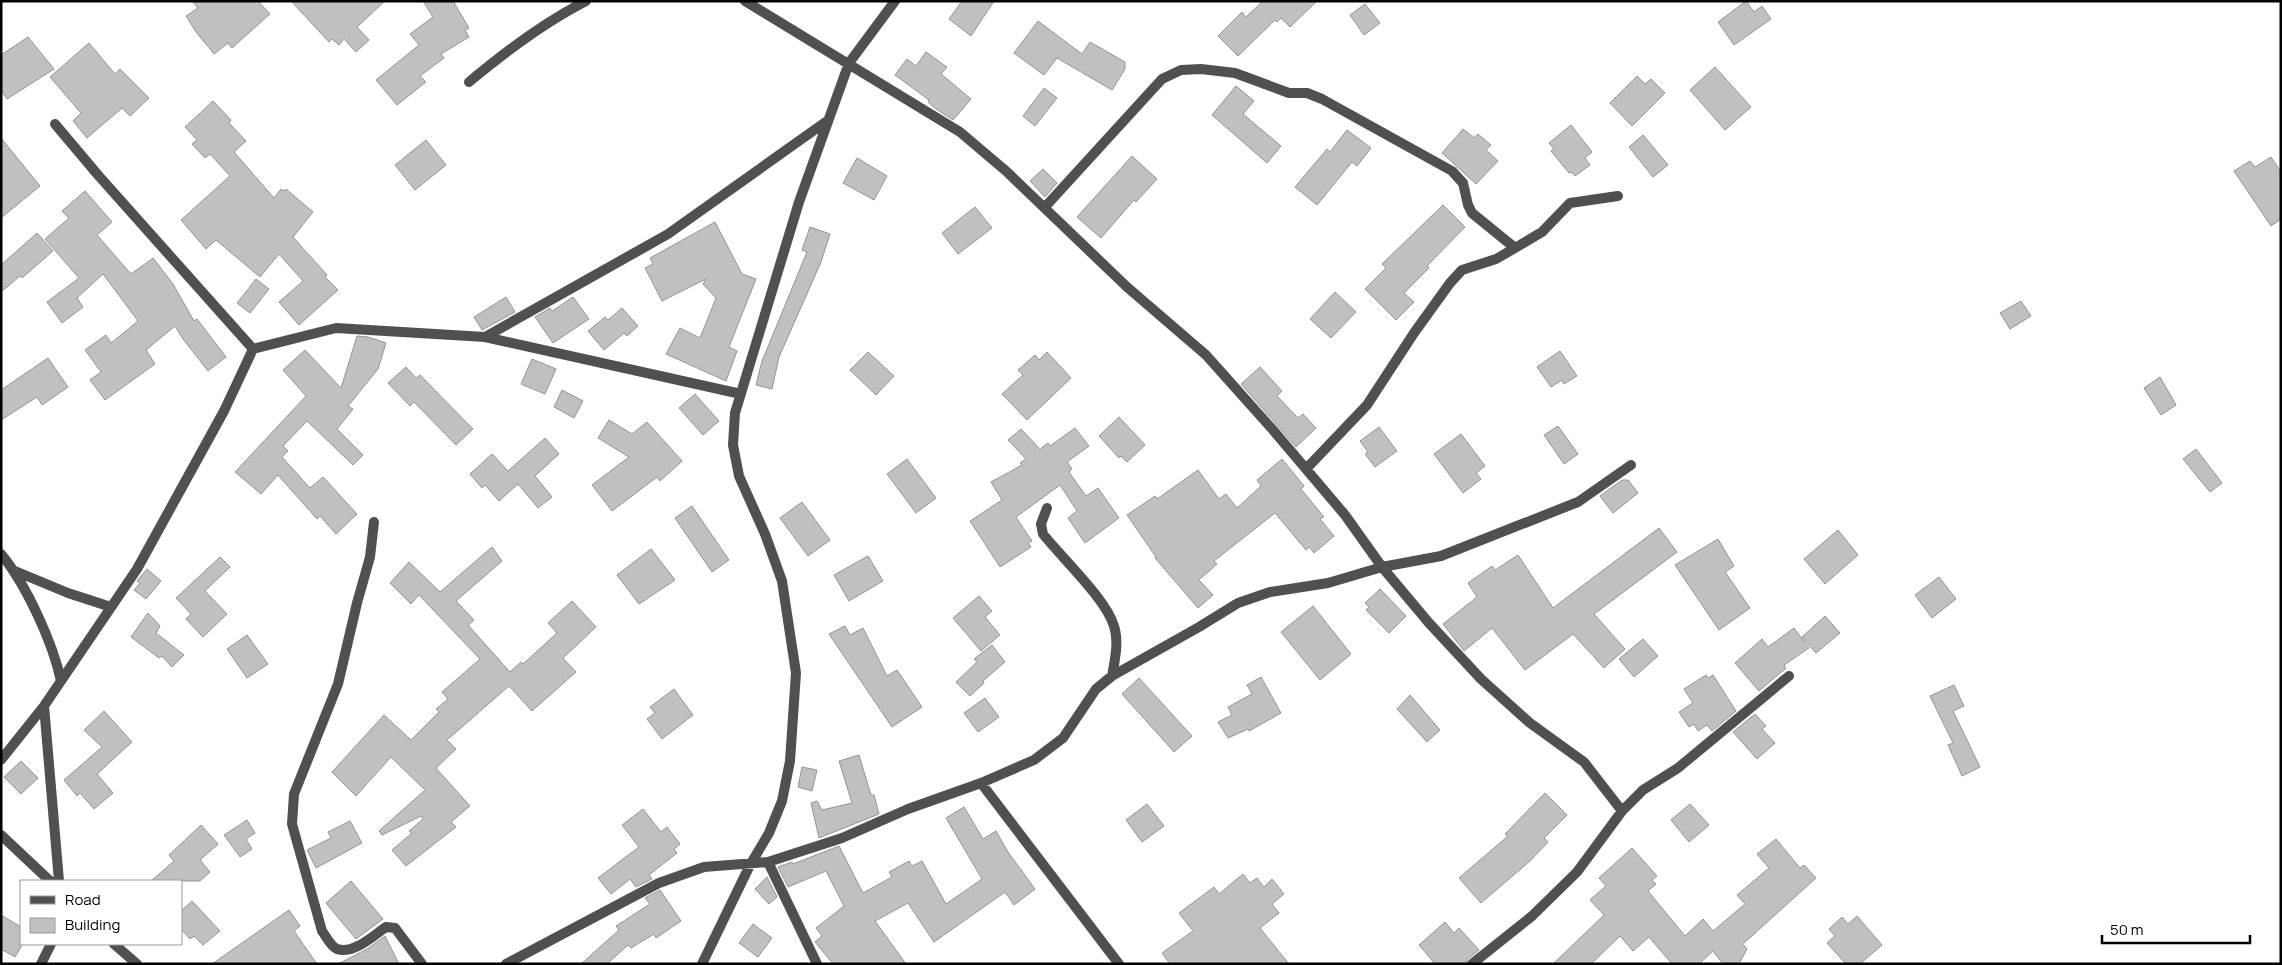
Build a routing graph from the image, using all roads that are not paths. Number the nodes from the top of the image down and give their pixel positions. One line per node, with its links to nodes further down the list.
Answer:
1 (586, 1): 5 (street)
2 (745, 1): 4 (street)
3 (895, 1): 4 (street)
4 (849, 63): 6 (street); 9 (street)
5 (469, 82)
6 (827, 121): 11 (street); 13 (street)
7 (55, 124): 12 (street)
8 (1618, 196): 10 (street)
9 (1045, 207): 10 (street); 15 (street)
10 (1515, 248): 15 (street)
11 (485, 336): 12 (street); 13 (street)
12 (253, 348): 21 (street)
13 (741, 394): 31 (street)
14 (1631, 465): 19 (street)
15 (1306, 469): 19 (street)
16 (1047, 508): 22 (street)
17 (374, 522): 38 (street)
18 (1, 554): 20 (street)
19 (1382, 567): 22 (street); 28 (street)
20 (15, 571): 21 (street); 24 (street)
21 (112, 607): 24 (street)
22 (1112, 676): 27 (street)
23 (1789, 676): 28 (street)
24 (61, 681): 25 (street)
25 (44, 706): 26 (street); 33 (street)
26 (1, 760)
27 (981, 783): 30 (street); 42 (street)
28 (1622, 811): 43 (street)
29 (1, 835): 32 (street)
30 (768, 862): 31 (street); 41 (street)
31 (750, 864): 39 (street); 40 (street)
32 (49, 880)
33 (59, 880)
34 (50, 945): 36 (street)
35 (115, 945): 37 (street)
36 (41, 964)
37 (137, 964)
38 (422, 964)
39 (506, 964)
40 (702, 964)
41 (817, 964)
42 (1119, 964)
43 (1472, 964)

